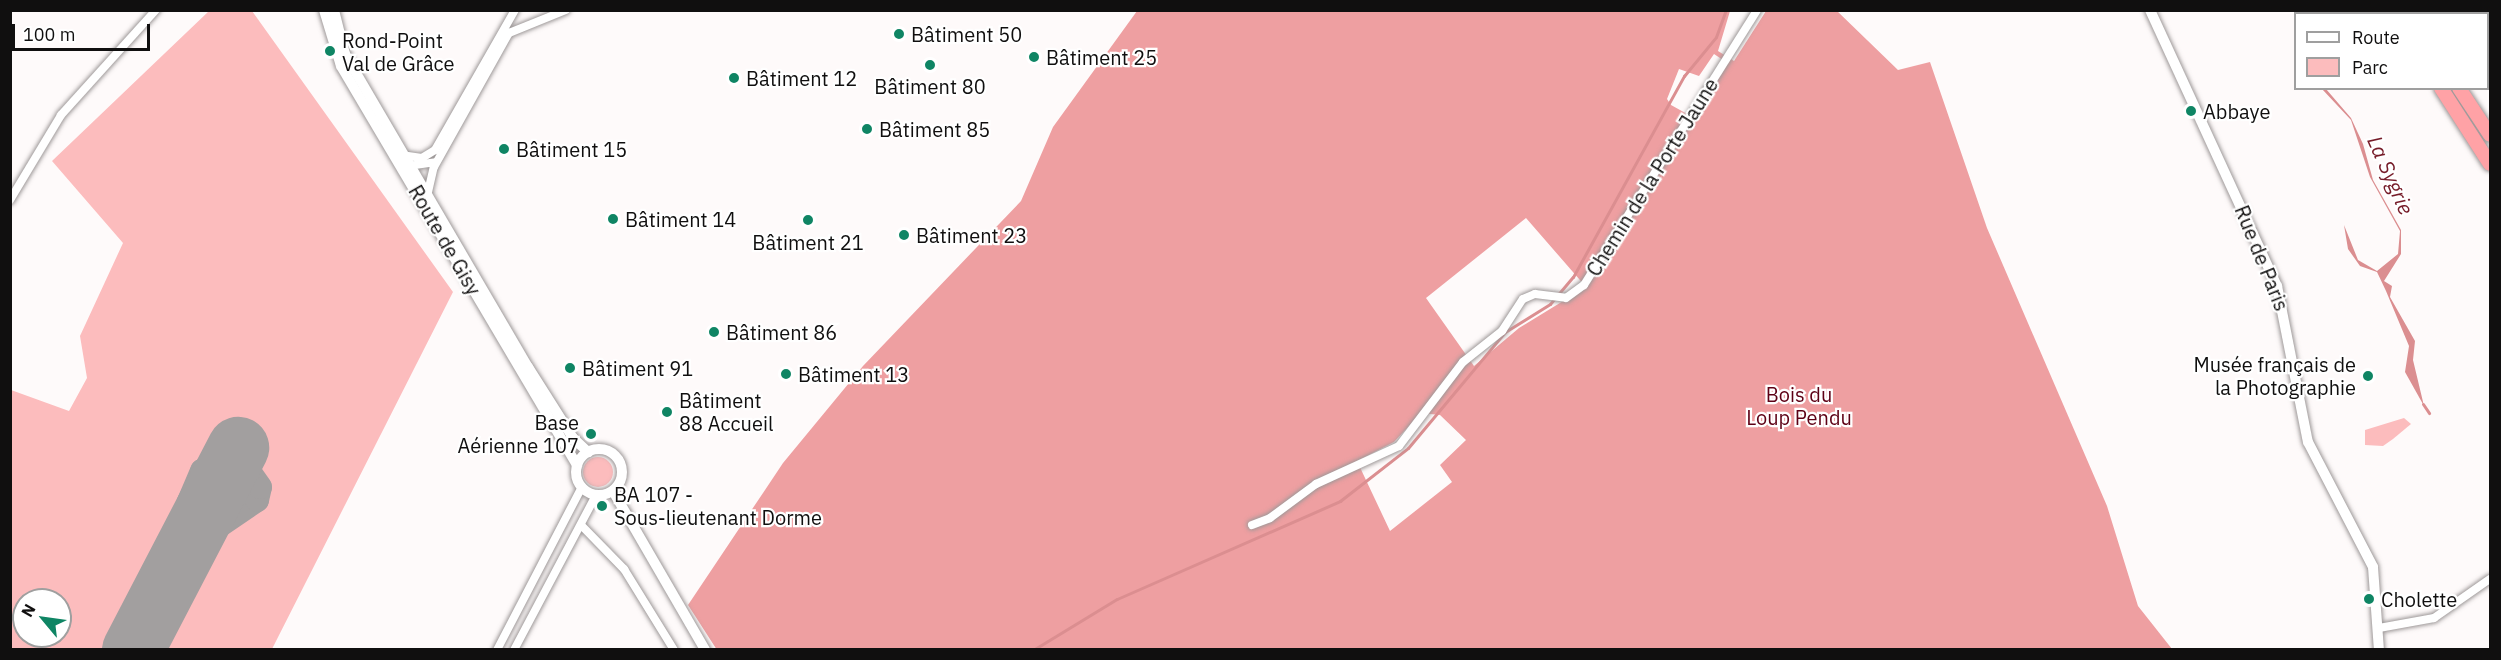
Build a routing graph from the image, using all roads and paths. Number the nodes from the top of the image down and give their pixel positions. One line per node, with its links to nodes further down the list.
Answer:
1 (156, 10): 16 (street)
2 (324, 10): 11 (street, Route de Gisy)
3 (334, 10): 11 (street, Route de Gisy)
4 (515, 10): 11 (street)
5 (566, 10): 12 (street)
6 (1756, 10): 23 (street, Chemin de la Porte Jaune)
7 (2150, 10): 25 (street, Rue de Paris)
8 (2442, 90): 13 (highway)
9 (2460, 90): 10 (highway)
10 (2490, 135)
11 (404, 159): 14 (street, Route de Gisy); 18 (street, Route de Gisy)
12 (436, 162): 14 (street); 15 (street)
13 (2490, 164)
14 (414, 168): 15 (street, Route de Gisy)
15 (428, 192): 17 (street, Route de Gisy)
16 (10, 200)
17 (588, 452): 18 (street); 20 (street)
18 (577, 465): 19 (street)
19 (582, 487): 21 (street); 26 (street)
20 (613, 491): 21 (street); 29 (street)
21 (596, 495): 22 (street)
22 (581, 525): 27 (street); 28 (street)
23 (1252, 525)
24 (2490, 579): 25 (street)
25 (2379, 628): 30 (street, Rue de Paris)
26 (497, 650)
27 (514, 650)
28 (674, 650)
29 (705, 650)
30 (2379, 650)

